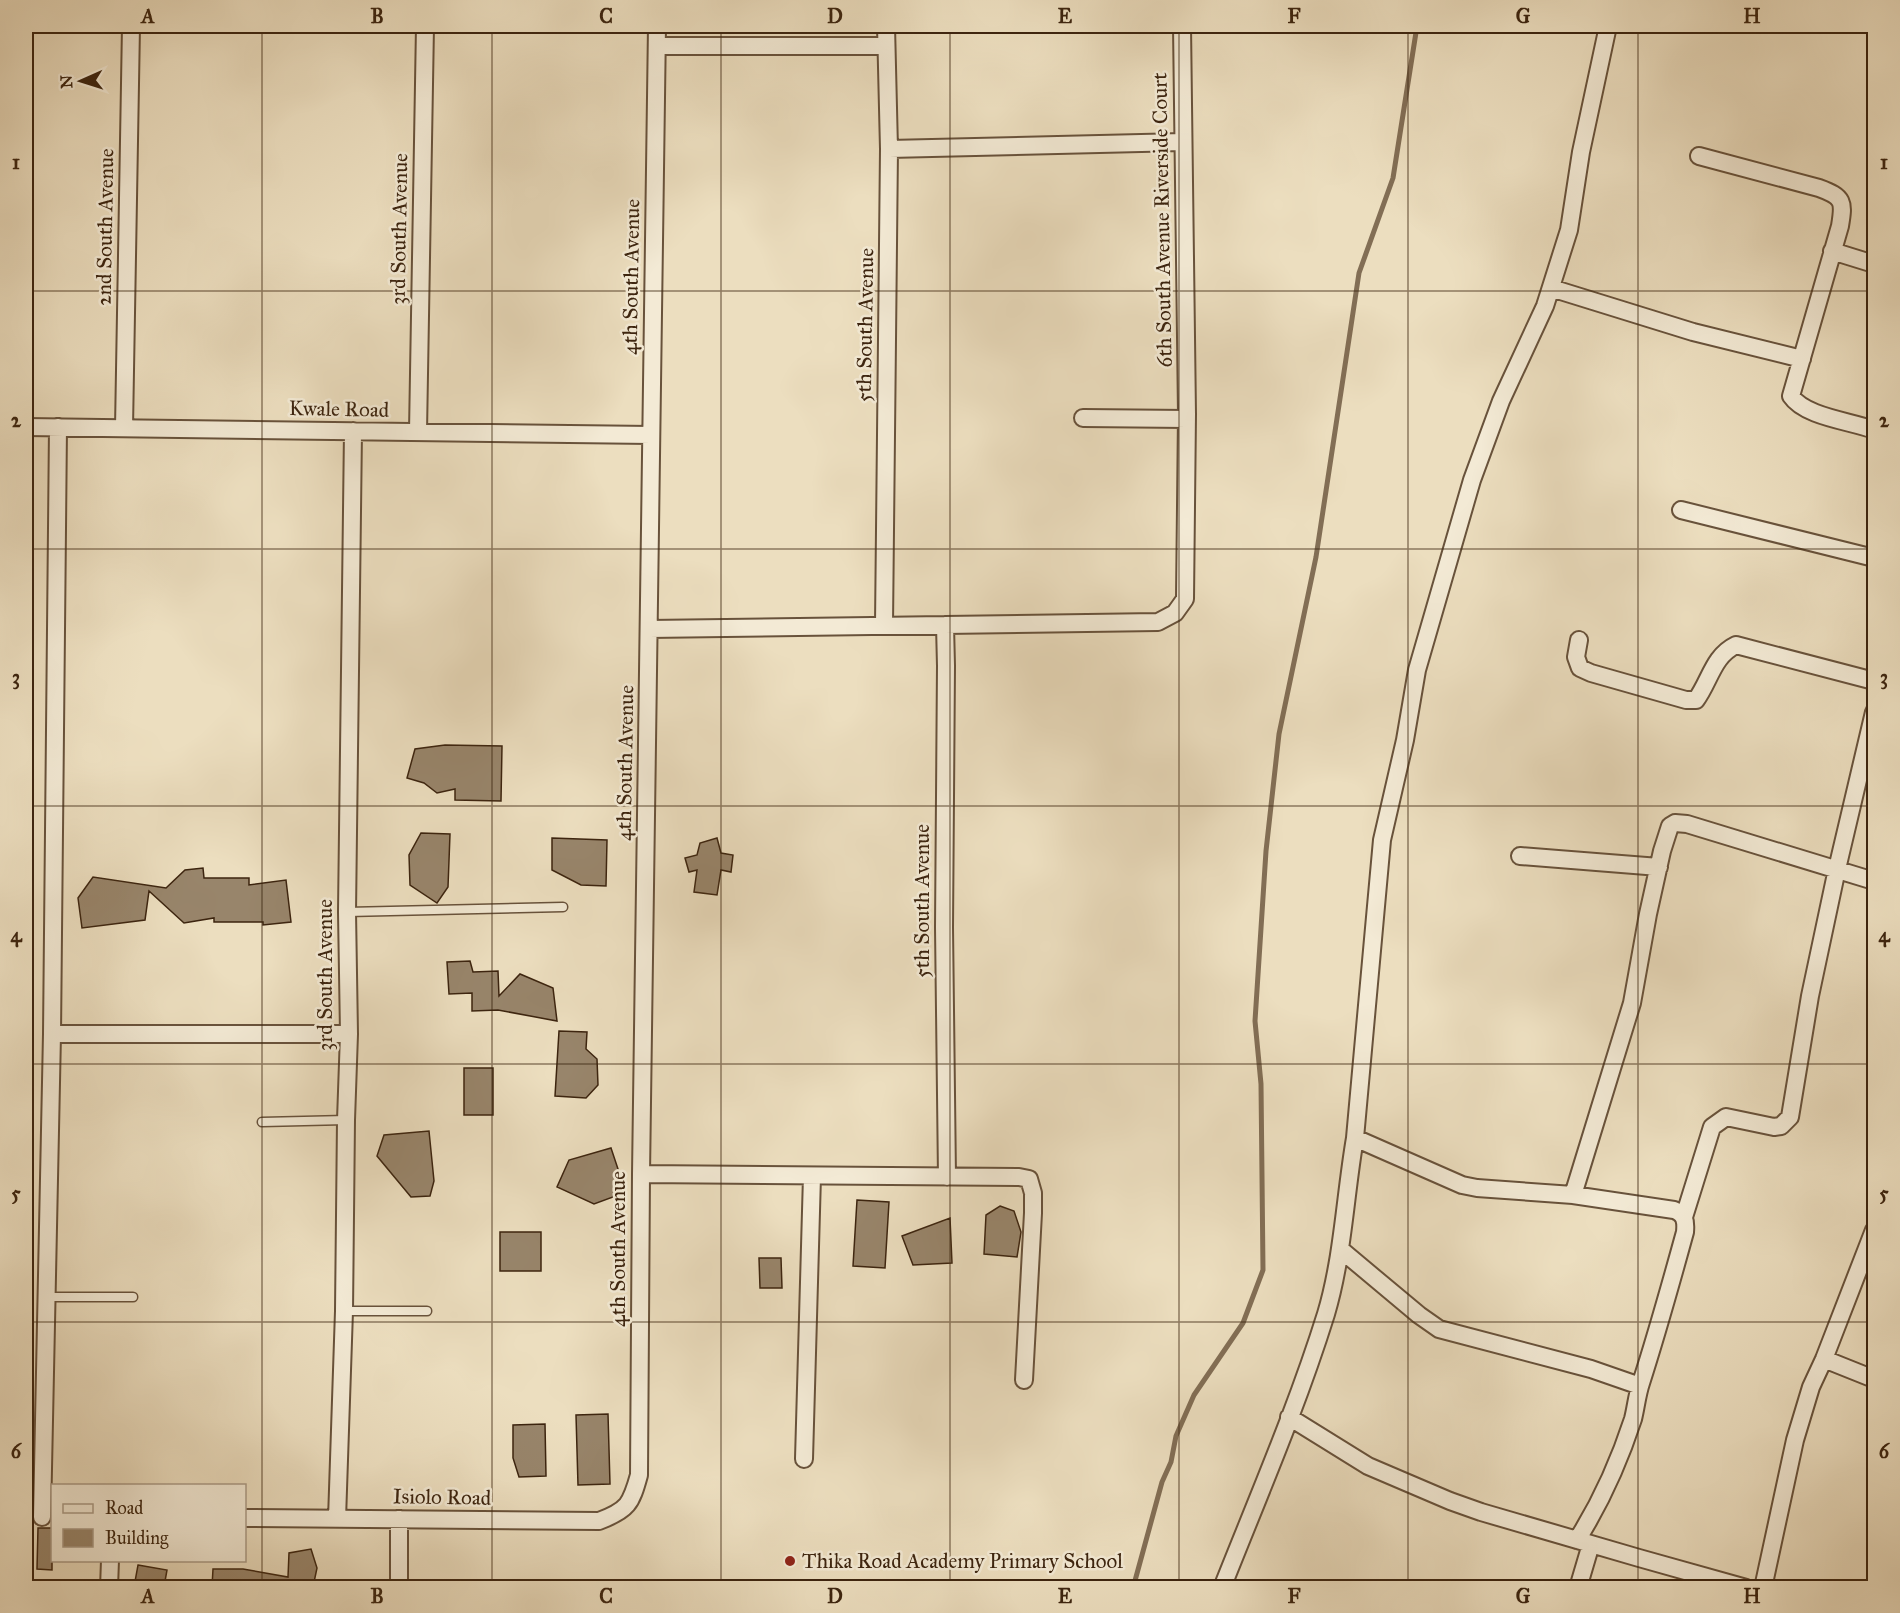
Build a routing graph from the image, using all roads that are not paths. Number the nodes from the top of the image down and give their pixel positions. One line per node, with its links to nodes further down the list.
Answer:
1 (131, 26): 20 (street, 2nd South Avenue)
2 (425, 26): 23 (street, 3rd South Avenue)
3 (657, 26): 7 (street, 4th South Avenue)
4 (886, 26): 8 (street, 5th South Avenue)
5 (1182, 26): 9 (street, 6th South Avenue Riverside Court)
6 (1608, 26): 14 (street)
7 (657, 46): 8 (street); 24 (street, 4th South Avenue)
8 (886, 46): 10 (street, 5th South Avenue)
9 (1183, 142): 10 (street); 16 (street, 6th South Avenue Riverside Court)
10 (889, 149): 27 (street, 5th South Avenue)
11 (1699, 156): 12 (street)
12 (1832, 251): 13 (street); 15 (street)
13 (1875, 264)
14 (1551, 288): 15 (street); 43 (street)
15 (1802, 359): 21 (street)
16 (1187, 416): 17 (street); 28 (street, 6th South Avenue Riverside Court)
17 (1083, 418)
18 (26, 427): 19 (street, Kwale Road)
19 (58, 428): 20 (street, Kwale Road); 39 (street)
20 (124, 428): 22 (street, Kwale Road)
21 (1875, 430)
22 (353, 431): 23 (street, Kwale Road); 38 (street, 3rd South Avenue)
23 (418, 432): 24 (street, Kwale Road)
24 (651, 435): 29 (street, 4th South Avenue)
25 (1681, 510): 26 (street)
26 (1875, 558)
27 (884, 625): 28 (street, 6th South Avenue Riverside Court); 29 (street, 6th South Avenue Riverside Court)
28 (945, 625): 46 (street, 5th South Avenue)
29 (649, 629): 44 (street, 4th South Avenue)
30 (1579, 640): 31 (street)
31 (1875, 681)
32 (1875, 712): 35 (street)
33 (1520, 856): 34 (street)
34 (1659, 867): 35 (street); 47 (street)
35 (1836, 869): 36 (street); 48 (street)
36 (1875, 881)
37 (563, 908): 38 (lane)
38 (347, 912): 40 (street, 3rd South Avenue)
39 (52, 1034): 40 (street); 51 (street)
40 (349, 1034): 41 (street, 3rd South Avenue)
41 (346, 1120): 42 (lane); 53 (street, 3rd South Avenue)
42 (262, 1122)
43 (1355, 1138): 47 (street); 50 (street)
44 (641, 1174): 45 (street); 61 (street, 4th South Avenue)
45 (812, 1176): 46 (street); 60 (street)
46 (947, 1177): 57 (street)
47 (1574, 1195): 48 (street)
48 (1684, 1217): 58 (street)
49 (1875, 1230): 55 (street)
50 (1340, 1249): 58 (street); 59 (street)
51 (46, 1297): 52 (lane); 62 (street)
52 (133, 1297)
53 (345, 1311): 54 (lane); 64 (street, 3rd South Avenue)
54 (427, 1311)
55 (1824, 1359): 56 (street); 73 (street)
56 (1875, 1378)
57 (1024, 1380)
58 (1640, 1386): 66 (street)
59 (1289, 1417): 66 (street); 70 (street)
60 (804, 1459)
61 (632, 1500): 65 (street, Isiolo Road)
62 (40, 1516)
63 (246, 1518): 64 (street, Isiolo Road)
64 (337, 1519): 65 (street, Isiolo Road)
65 (399, 1519): 69 (street)
66 (1584, 1542): 71 (street); 72 (street)
67 (110, 1562): 68 (street)
68 (109, 1587)
69 (399, 1587)
70 (1222, 1587)
71 (1578, 1587)
72 (1746, 1587)
73 (1763, 1587)

